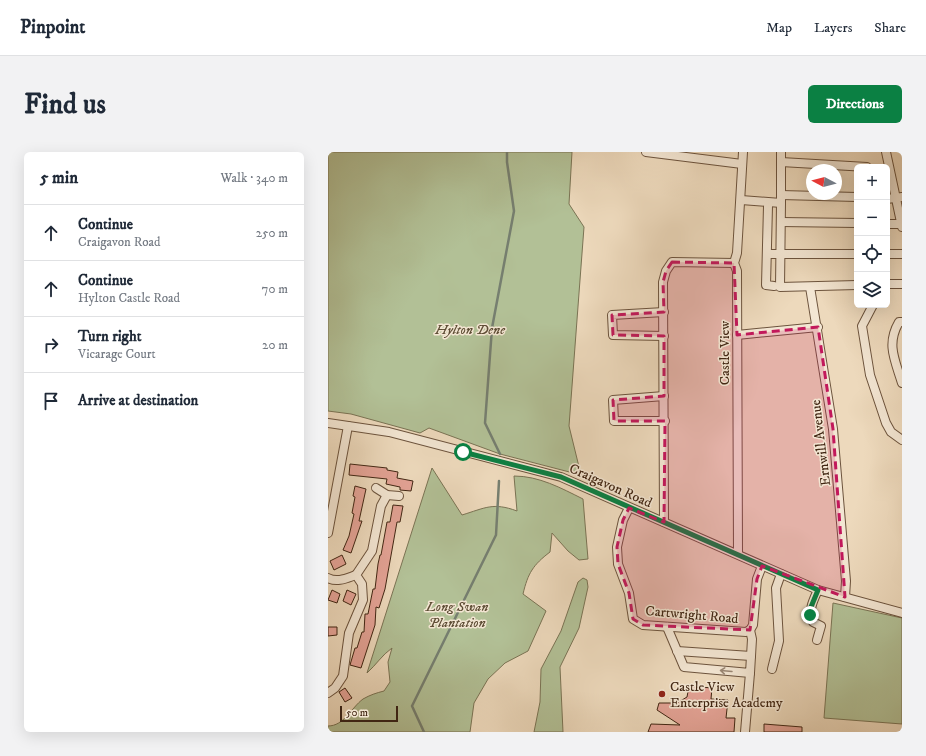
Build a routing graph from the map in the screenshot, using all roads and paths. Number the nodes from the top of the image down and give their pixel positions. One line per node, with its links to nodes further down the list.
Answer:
1 (646, 152): 6 (street)
2 (742, 152): 6 (street, Castle View)
3 (781, 152): 5 (street)
4 (886, 152): 7 (street)
5 (781, 162): 8 (street); 12 (street)
6 (742, 164): 13 (street, Castle View)
7 (888, 164)
8 (854, 166)
9 (890, 173): 11 (street)
10 (854, 197): 12 (street)
11 (899, 198): 18 (street)
12 (781, 199): 13 (street); 15 (street)
13 (741, 200): 24 (street, Castle View)
14 (768, 206): 19 (street)
15 (781, 222): 16 (street); 20 (street)
16 (854, 223)
17 (890, 224): 18 (street)
18 (902, 225)
19 (767, 254): 20 (street); 28 (street)
20 (780, 254): 21 (street); 29 (street)
21 (854, 254)
22 (890, 254): 23 (street)
23 (902, 254)
24 (734, 263): 31 (street); 35 (street, Castle View)
25 (854, 284): 29 (street)
26 (890, 284): 27 (street)
27 (902, 284)
28 (774, 286)
29 (810, 287): 33 (street, Ernwill Avenue)
30 (871, 308): 42 (street)
31 (664, 312): 34 (street); 34 (street)
32 (901, 322): 36 (street)
33 (818, 328): 35 (street); 56 (street, Ernwill Avenue)
34 (664, 336): 38 (street)
35 (737, 336): 50 (street, Castle View)
36 (900, 368): 37 (street)
37 (902, 383)
38 (664, 396): 39 (street); 39 (street)
39 (665, 421): 48 (street)
40 (328, 422): 41 (street, Craigavon Road)
41 (348, 426): 46 (street, Craigavon Road); 47 (street)
42 (902, 440)
43 (376, 488): 44 (street)
44 (387, 495): 45 (street); 53 (street)
45 (399, 496)
46 (629, 508): 48 (street, Craigavon Road); 58 (street, Cartwright Road)
47 (330, 518): 49 (street)
48 (664, 522): 50 (street, Craigavon Road)
49 (328, 533)
50 (738, 554): 51 (street, Craigavon Road)
51 (762, 566): 52 (street, Craigavon Road); 59 (street, Cartwright Road)
52 (781, 574): 55 (street, Craigavon Road); 63 (street)
53 (356, 575): 54 (street); 65 (street)
54 (328, 578)
55 (818, 590): 56 (street, Craigavon Road); 60 (street)
56 (845, 597): 57 (street, Craigavon Road)
57 (902, 613)
58 (667, 627): 59 (street, Cartwright Road); 61 (street)
59 (750, 630): 62 (street)
60 (817, 640)
61 (677, 651): 62 (street); 64 (street, one-way to 61)
62 (751, 656): 64 (street)
63 (772, 669)
64 (750, 673): 66 (street)
65 (328, 693)
66 (745, 732)

